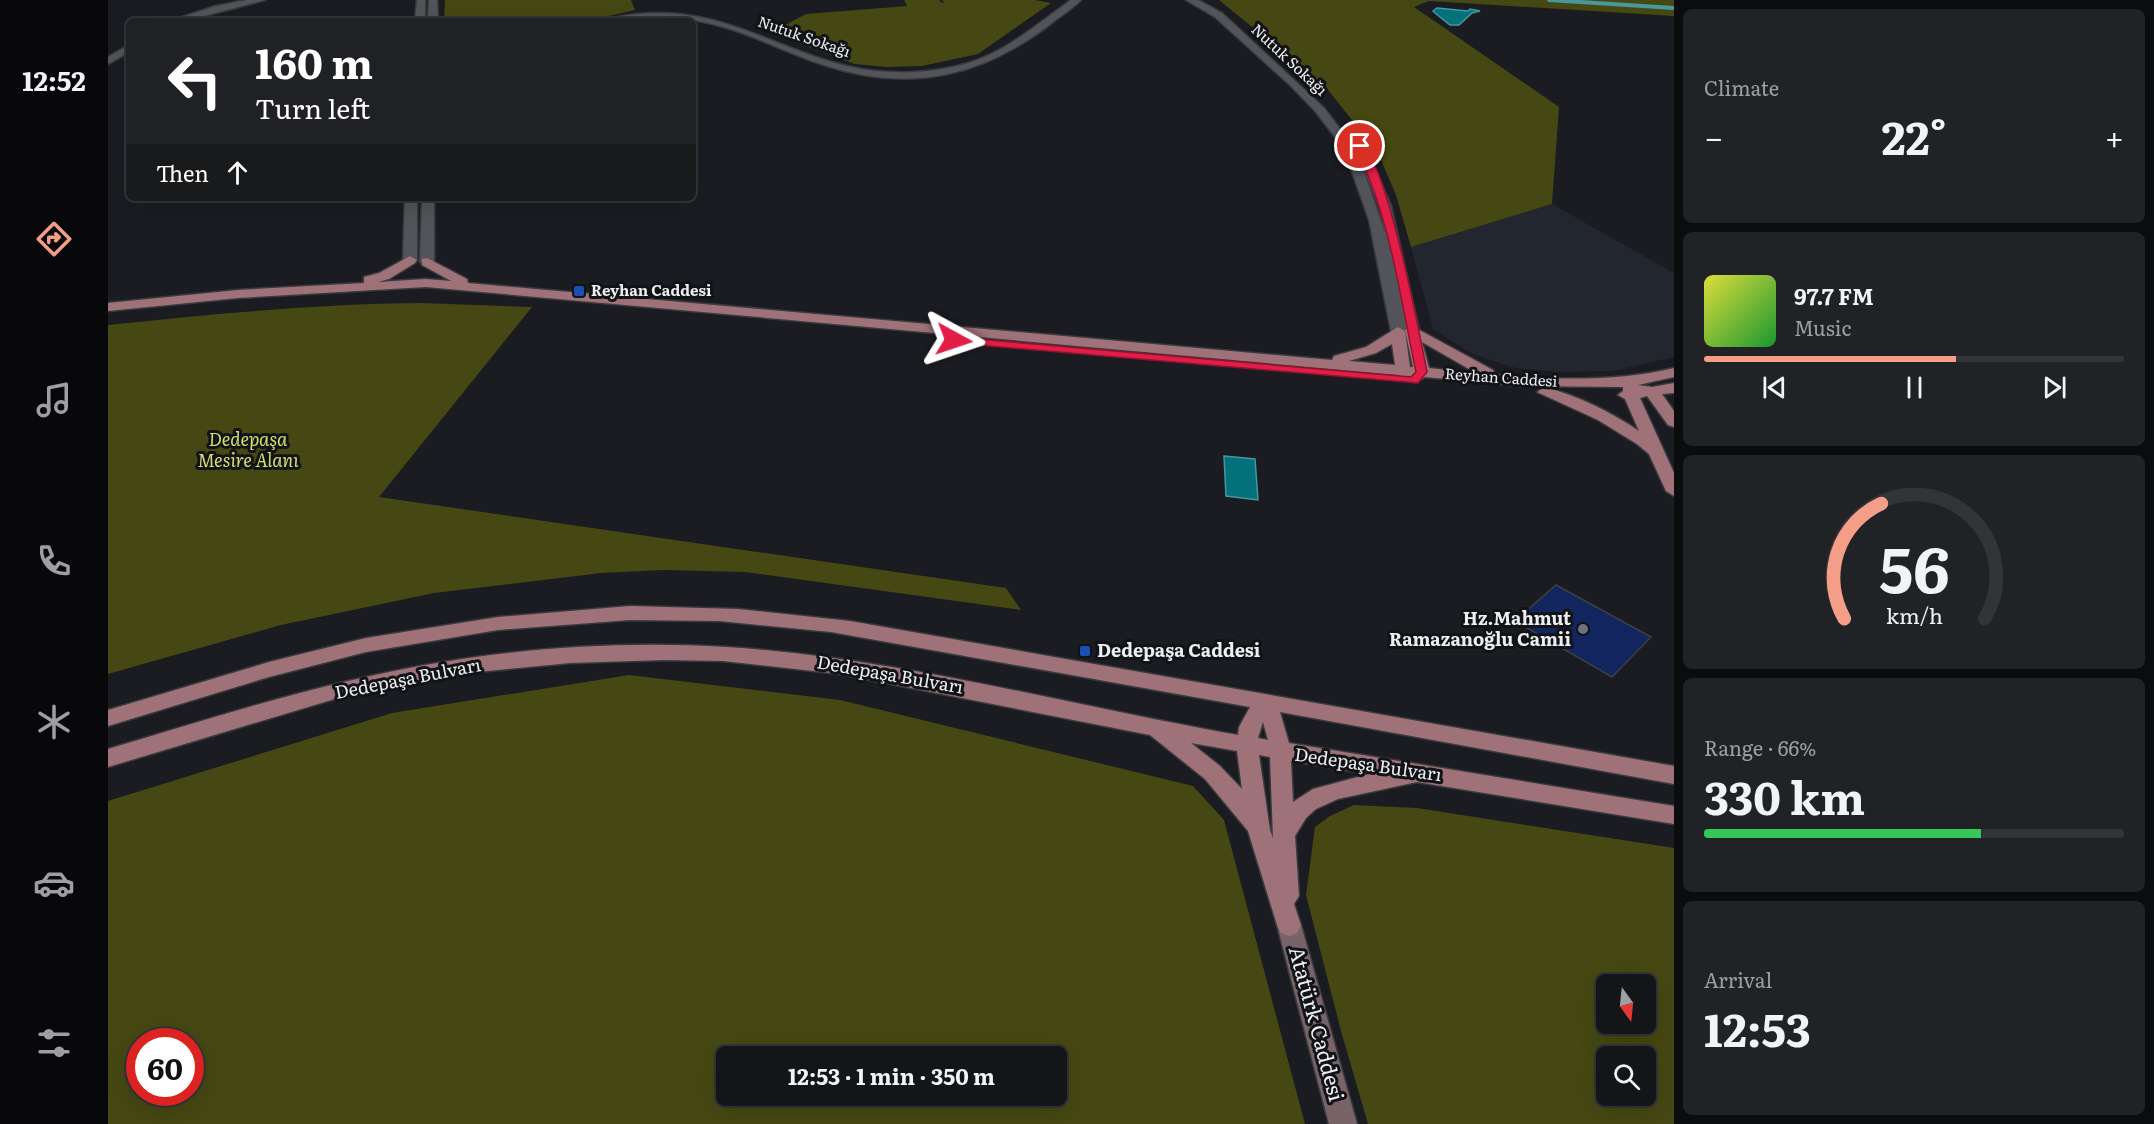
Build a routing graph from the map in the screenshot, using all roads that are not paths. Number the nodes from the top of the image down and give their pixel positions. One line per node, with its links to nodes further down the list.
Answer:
1 (261, 0): 8 (street)
2 (421, 0): 9 (street)
3 (433, 0): 10 (street)
4 (1077, 0): 13 (street, Nutuk Sokağı)
5 (1090, 0): 14 (street, Nutuk Sokağı)
6 (1190, 0): 27 (street, Nutuk Sokağı)
7 (1203, 0): 27 (street, Nutuk Sokağı)
8 (185, 18)
9 (420, 18)
10 (433, 18)
11 (637, 18): 12 (street, Nutuk Sokağı)
12 (694, 18)
13 (696, 18)
14 (696, 23)
15 (126, 50): 16 (street)
16 (108, 61)
17 (411, 201): 19 (street)
18 (428, 201): 20 (street)
19 (410, 260): 22 (main road); 23 (main road)
20 (427, 262): 21 (main road); 24 (main road)
21 (426, 283): 23 (main road, Reyhan Caddesi); 24 (main road, Reyhan Caddesi)
22 (342, 287): 23 (main road, Reyhan Caddesi); 25 (main road, Reyhan Caddesi)
23 (409, 288): 26 (main road, Reyhan Caddesi); 30 (main road)
24 (490, 289): 28 (main road, Reyhan Caddesi)
25 (108, 307)
26 (108, 316)
27 (1405, 331): 28 (main road); 30 (main road); 31 (main road)
28 (1323, 362): 30 (main road, Reyhan Caddesi)
29 (1674, 372): 33 (main road, Reyhan Caddesi)
30 (1413, 374): 31 (main road, Reyhan Caddesi); 34 (main road)
31 (1519, 381): 33 (main road, Reyhan Caddesi)
32 (1674, 388): 35 (main road)
33 (1631, 389): 34 (main road); 35 (main road); 37 (main road)
34 (1545, 392): 37 (main road)
35 (1652, 392): 36 (main road)
36 (1674, 422)
37 (1656, 451): 38 (main road)
38 (1674, 491)
39 (1265, 700): 40 (main road); 42 (main road); 43 (main road); 46 (main road)
40 (108, 718)
41 (1152, 728): 42 (main road, Dedepaşa Bulvarı); 44 (main road, Dedepaşa Bulvarı); 48 (main road)
42 (1247, 746): 43 (main road, Dedepaşa Bulvarı); 48 (main road)
43 (1280, 752): 45 (main road, Dedepaşa Bulvarı); 49 (main road)
44 (108, 758)
45 (1425, 773): 47 (main road, Dedepaşa Bulvarı); 49 (main road)
46 (1674, 775)
47 (1674, 815)
48 (1259, 830): 50 (main road)
49 (1283, 837): 50 (main road)
50 (1288, 925): 51 (street, Atatürk Caddesi)
51 (1343, 1124)

